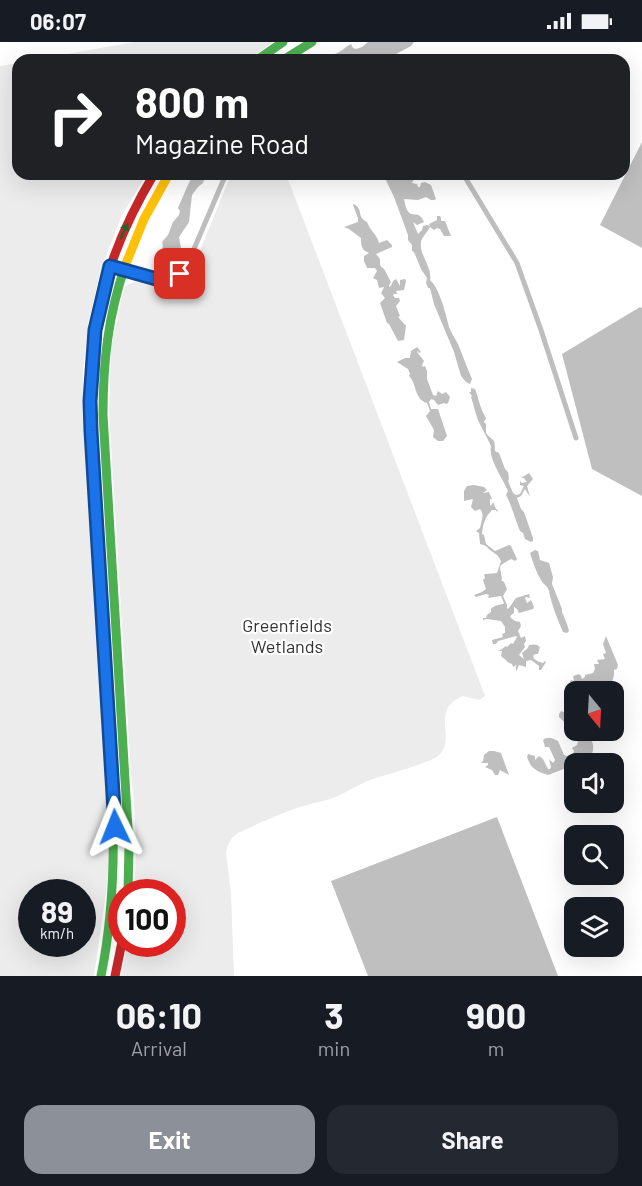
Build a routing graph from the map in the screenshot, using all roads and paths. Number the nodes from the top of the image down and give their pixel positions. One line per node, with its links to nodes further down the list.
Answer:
1 (283, 42): 3 (highway)
2 (312, 42): 4 (highway)
3 (266, 54)
4 (293, 54)
5 (151, 180): 9 (highway, one-way to 5)
6 (166, 180): 10 (highway)
7 (223, 180): 10 (street)
8 (468, 180): 11 (street)
9 (110, 266): 10 (street); 14 (highway)
10 (123, 269): 12 (highway)
11 (576, 438)
12 (128, 879)
13 (119, 957): 15 (highway)
14 (101, 976)
15 (115, 976)

